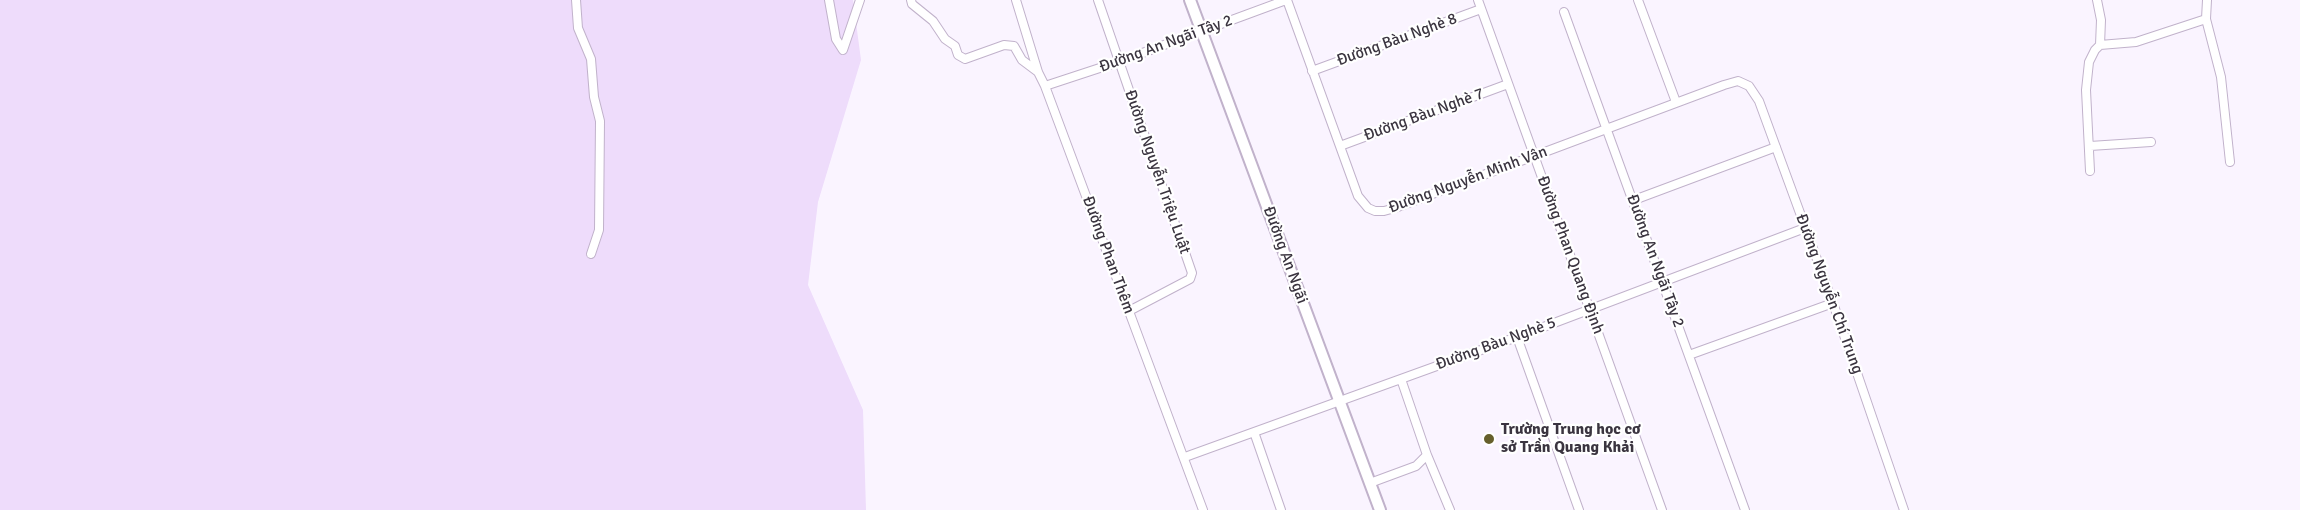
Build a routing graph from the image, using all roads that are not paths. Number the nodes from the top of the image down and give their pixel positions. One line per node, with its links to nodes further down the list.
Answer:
1 (576, 0): 35 (street)
2 (829, 0): 3 (street)
3 (860, 0)
4 (910, 0): 20 (street)
5 (1016, 0): 20 (street, Đường Phan Thêm)
6 (1098, 0): 18 (street, Đường Nguyễn Triệu Luật)
7 (1190, 0): 16 (main road, Đường An Ngãi)
8 (1286, 0): 16 (street, Đường An Ngãi Tây 2); 19 (street, Đường Nguyễn Minh Vân)
9 (1478, 0): 13 (street, Đường Phan Quang Định)
10 (1638, 0): 24 (street)
11 (2097, 0): 17 (street)
12 (2207, 0): 15 (street)
13 (1481, 9): 19 (street, Đường Bàu Nghè 8); 22 (street, Đường Phan Quang Định)
14 (1564, 12): 25 (street, Đường An Ngãi Tây 2)
15 (2206, 19): 17 (street); 31 (street)
16 (1202, 32): 18 (street, Đường An Ngãi Tây 2); 43 (main road, Đường An Ngãi)
17 (2100, 45): 28 (street)
18 (1118, 62): 23 (street, Đường An Ngãi Tây 2); 39 (street, Đường Nguyễn Triệu Luật)
19 (1312, 71): 27 (street, Đường Nguyễn Minh Vân)
20 (1038, 72): 23 (street, Đường Phan Thêm)
21 (1744, 82): 24 (street, Đường Nguyễn Minh Vân); 29 (street, Đường Nguyễn Chí Trung)
22 (1508, 84): 27 (street, Đường Bàu Nghè 7); 30 (street, Đường Phan Quang Định)
23 (1045, 86): 39 (street, Đường Phan Thêm)
24 (1676, 102): 25 (street, Đường Nguyễn Minh Vân)
25 (1606, 128): 30 (street, Đường Nguyễn Minh Vân); 33 (street, Đường An Ngãi Tây 2)
26 (2151, 142): 28 (street)
27 (1340, 146): 30 (street, Đường Nguyễn Minh Vân)
28 (2090, 146): 32 (street)
29 (1776, 147): 33 (street); 34 (street, Đường Nguyễn Chí Trung)
30 (1534, 155): 38 (street, Đường Phan Quang Định)
31 (2230, 162)
32 (2090, 171)
33 (1634, 200): 36 (street, Đường An Ngãi Tây 2)
34 (1806, 228): 36 (street, Đường Bàu Nghè 5); 37 (street, Đường Nguyễn Chí Trung)
35 (591, 254)
36 (1662, 282): 38 (street, Đường Bàu Nghè 5); 41 (street, Đường An Ngãi Tây 2)
37 (1833, 303): 41 (street); 55 (street, Đường Nguyễn Chí Trung)
38 (1589, 309): 40 (street, Đường Bàu Nghè 5); 53 (street, Đường Phan Quang Định)
39 (1128, 311): 46 (street, Đường Phan Thêm)
40 (1516, 337): 42 (street, Đường Bàu Nghè 5); 52 (street)
41 (1689, 355): 54 (street, Đường An Ngãi Tây 2)
42 (1401, 380): 43 (street, Đường Bàu Nghè 5); 45 (street)
43 (1339, 401): 44 (street, Đường Bàu Nghè 5); 47 (main road, Đường An Ngãi)
44 (1254, 432): 46 (street, Đường Bàu Nghè 5); 49 (street)
45 (1427, 455): 47 (street); 51 (street)
46 (1185, 457): 48 (street, Đường Phan Thêm)
47 (1371, 483): 50 (main road, Đường An Ngãi)
48 (1203, 510)
49 (1281, 510)
50 (1380, 510)
51 (1450, 510)
52 (1579, 510)
53 (1662, 510)
54 (1745, 510)
55 (1904, 510)

